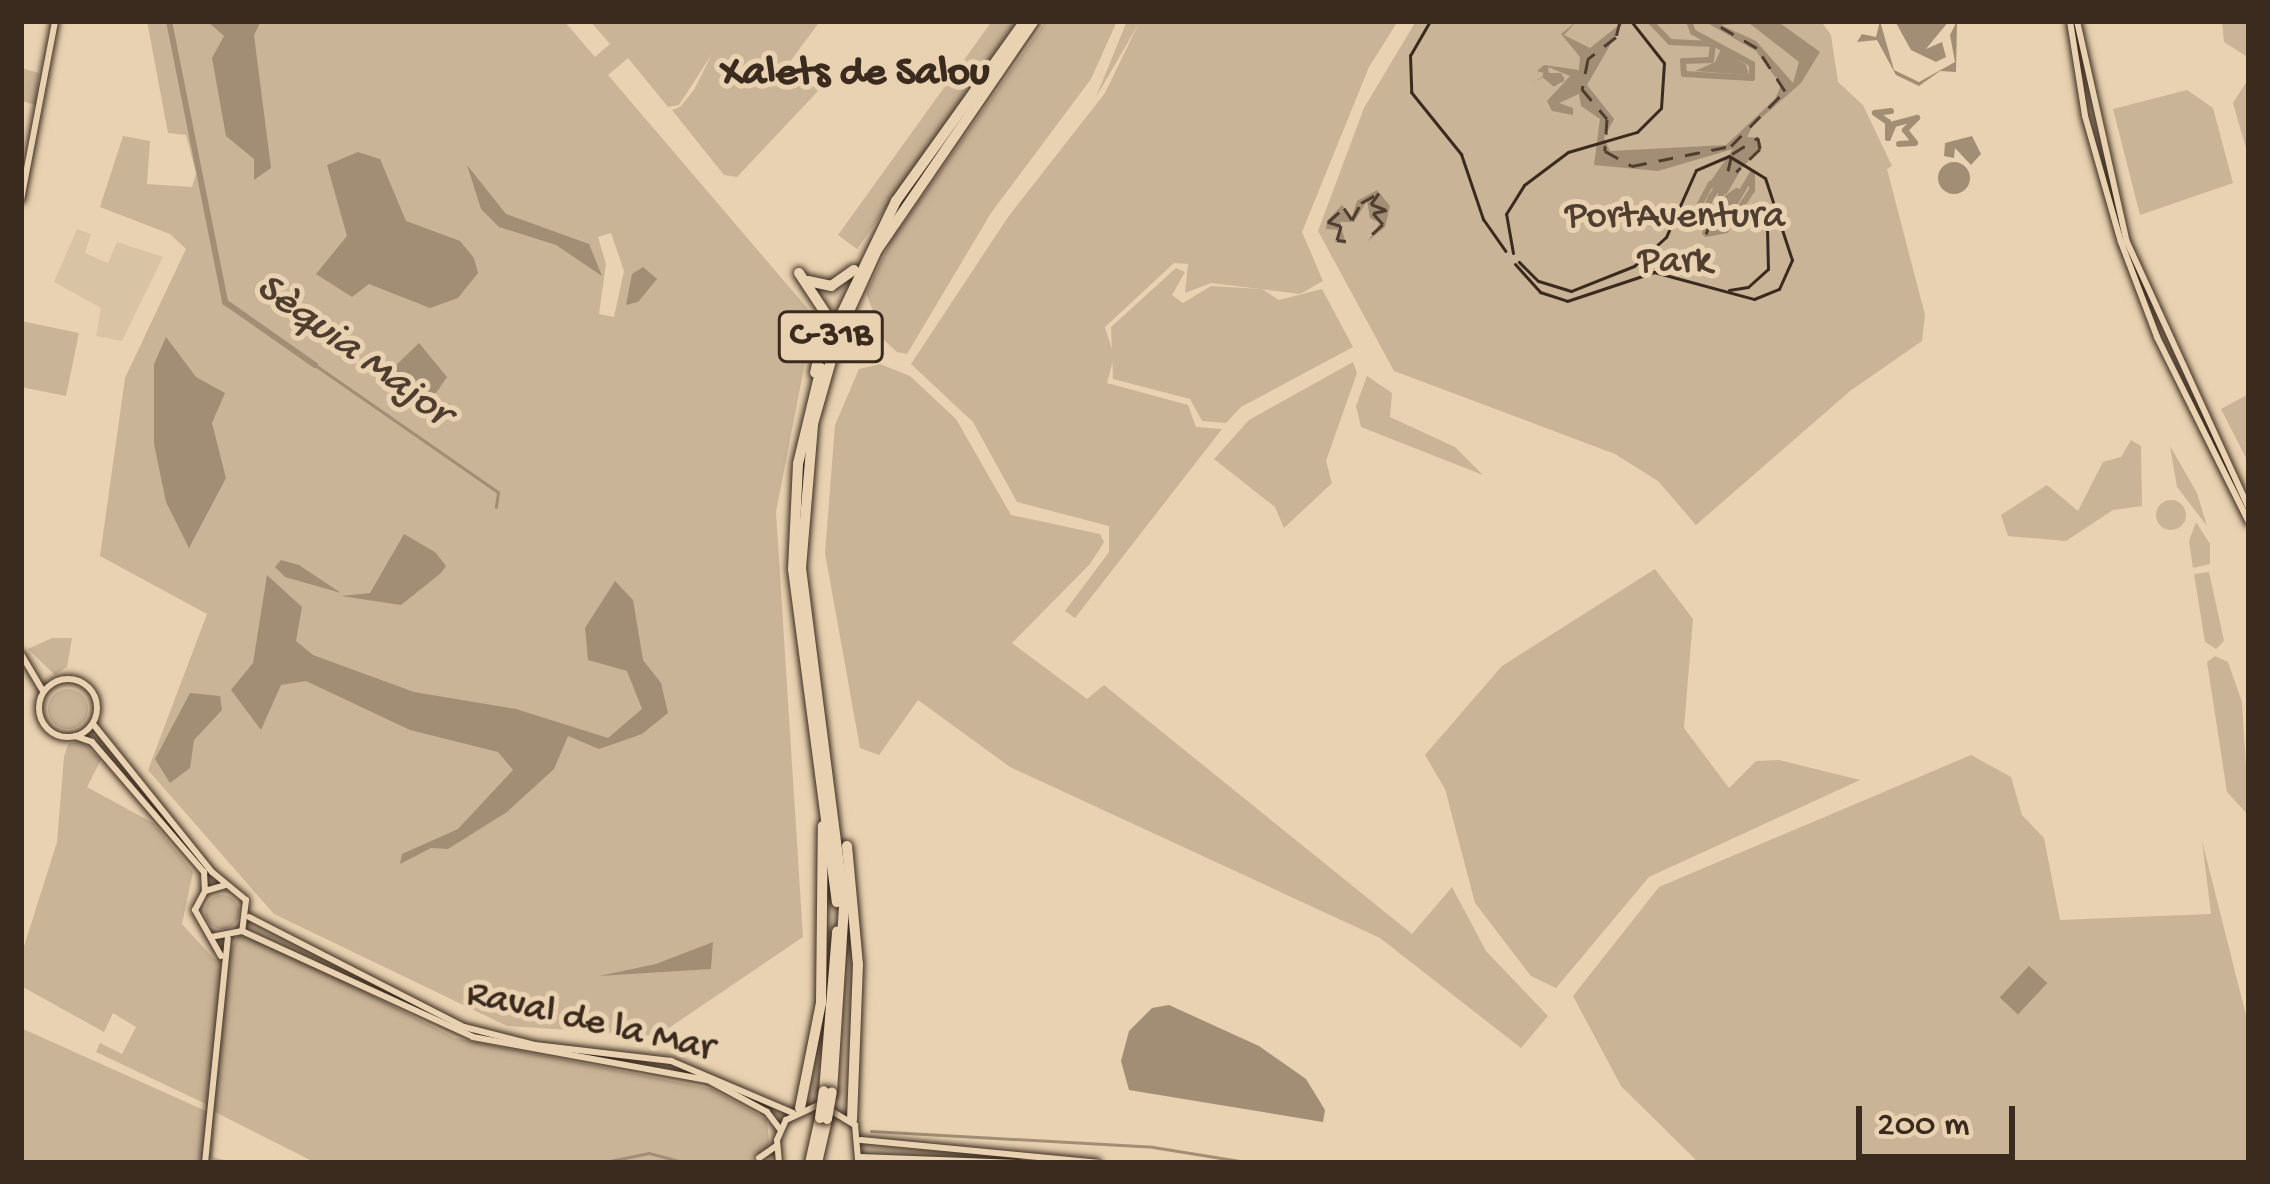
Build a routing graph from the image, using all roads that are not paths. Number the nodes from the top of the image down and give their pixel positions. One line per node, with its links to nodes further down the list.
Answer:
1 (55, 21): 4 (street)
2 (1029, 21): 5 (highway, C-31B); 13 (highway, C-31B)
3 (2073, 21): 7 (street); 8 (street)
4 (21, 200)
5 (869, 247): 6 (highway, C-31B); 6 (highway)
6 (815, 388): 13 (highway, C-31B)
7 (2249, 509)
8 (2249, 522)
9 (21, 654): 10 (street)
10 (38, 674): 11 (street); 12 (street)
11 (55, 682): 12 (street); 14 (street)
12 (44, 693): 15 (street)
13 (814, 699): 23 (highway); 24 (highway); 31 (highway, C-31B, bridge)
14 (93, 724): 15 (street); 16 (street)
15 (75, 736): 17 (street)
16 (226, 885): 17 (street); 18 (street)
17 (205, 891): 20 (street)
18 (249, 917): 19 (street); 23 (street, Raval de la Mar)
19 (242, 931): 21 (street); 25 (street, Raval de la Mar)
20 (212, 937): 21 (street); 22 (street)
21 (228, 938): 22 (street)
22 (222, 959): 29 (street)
23 (797, 1110): 24 (street, Raval de la Mar); 25 (street)
24 (853, 1120): 26 (street)
25 (780, 1129): 27 (street)
26 (861, 1140): 28 (street); 33 (street)
27 (776, 1146): 30 (street); 30 (street)
28 (859, 1160): 32 (street)
29 (205, 1163)
30 (779, 1163)
31 (814, 1163)
32 (1018, 1163)
33 (1098, 1163)

